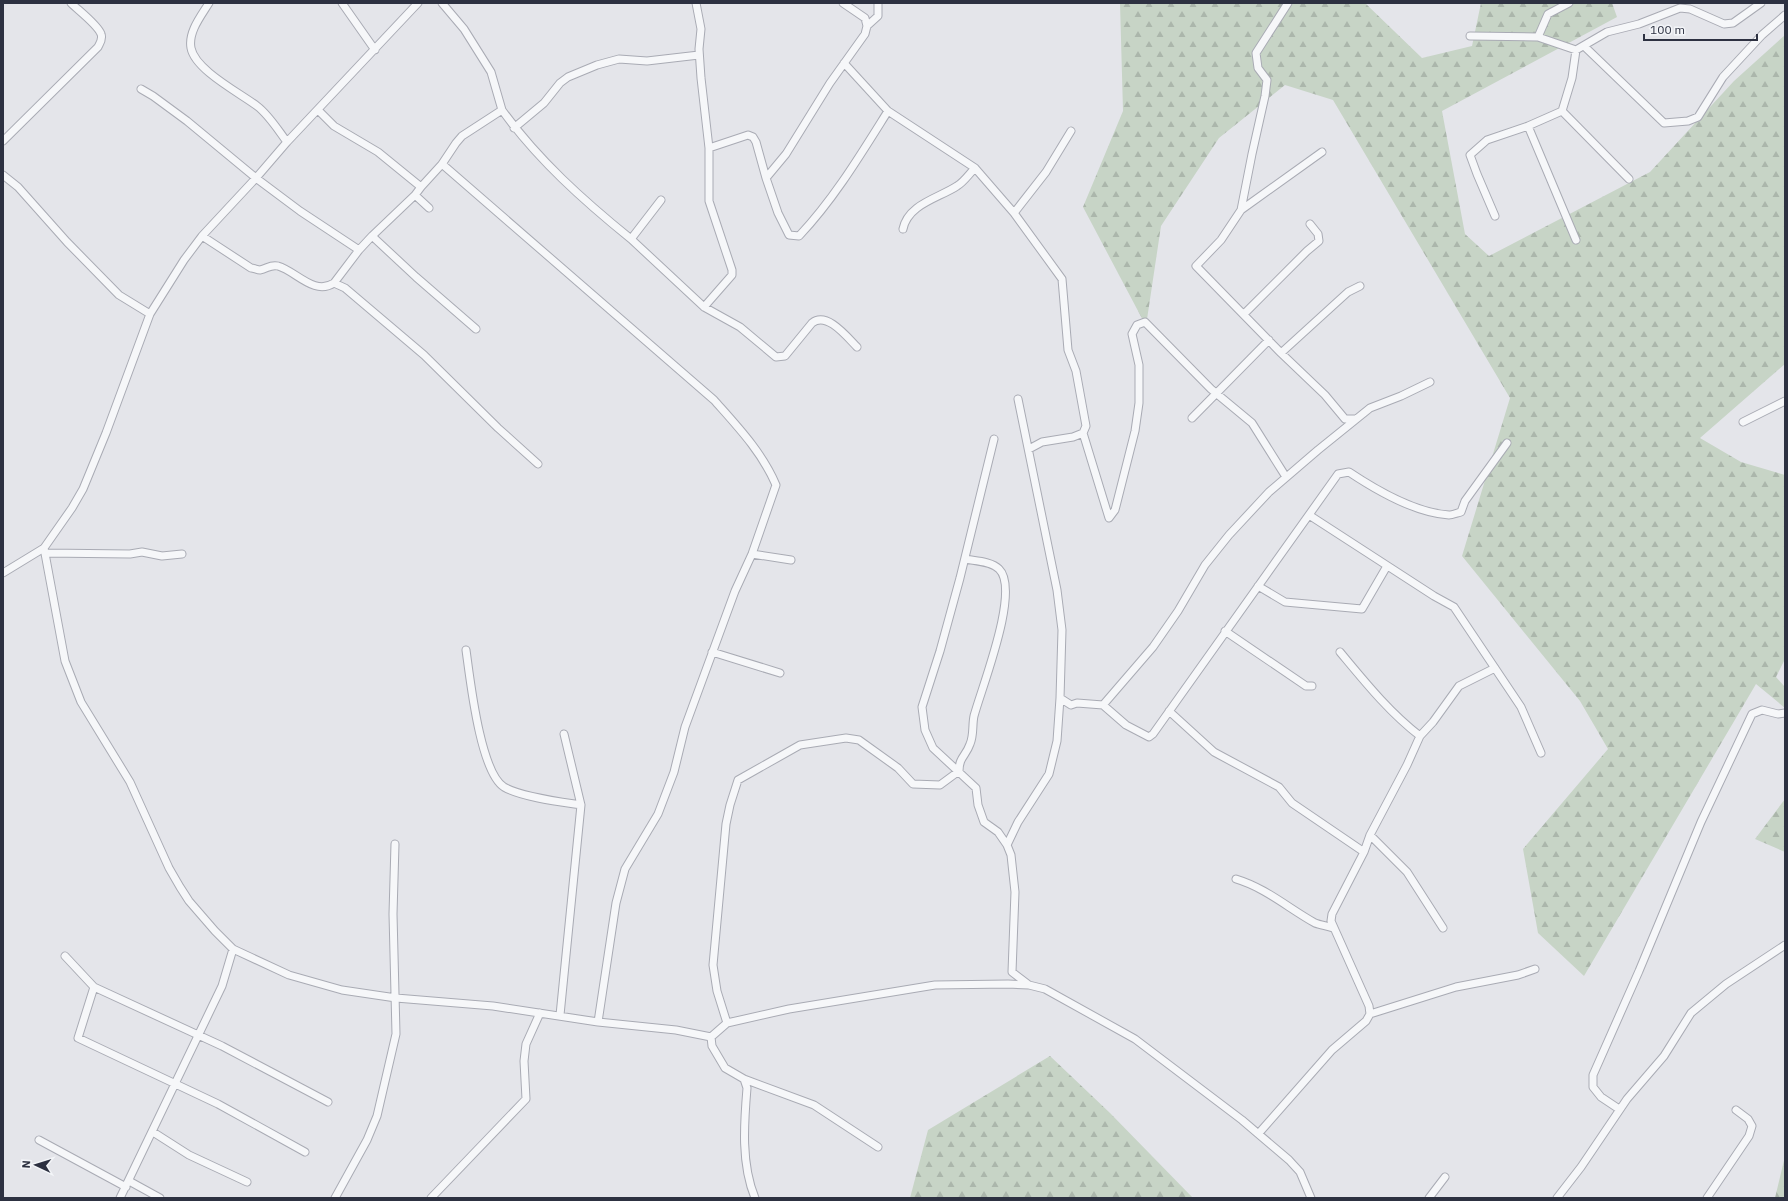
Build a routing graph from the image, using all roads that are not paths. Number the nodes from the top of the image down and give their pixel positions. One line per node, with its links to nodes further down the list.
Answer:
1 (71, 3): 29 (street)
2 (209, 3): 30 (street)
3 (342, 3): 17 (street)
4 (418, 3): 17 (street)
5 (442, 3): 23 (street)
6 (696, 3): 19 (street)
7 (843, 3): 13 (street)
8 (878, 3): 13 (street)
9 (1288, 3): 43 (street)
10 (1569, 3): 15 (street)
11 (1761, 3): 16 (street)
12 (1785, 15): 16 (street)
13 (867, 26): 20 (street)
14 (1470, 36): 15 (street)
15 (1538, 37): 18 (street)
16 (1584, 46): 18 (street)
17 (375, 50): 22 (street)
18 (1576, 50): 25 (street)
19 (699, 55): 27 (street); 31 (street)
20 (844, 63): 24 (street); 37 (street)
21 (141, 89): 36 (street)
22 (318, 110): 30 (street); 39 (street)
23 (502, 110): 27 (street); 33 (street)
24 (888, 111): 34 (street); 37 (street)
25 (1562, 111): 26 (street); 38 (street)
26 (1528, 126): 45 (street); 51 (street)
27 (514, 128): 50 (street)
28 (1070, 131): 44 (street)
29 (3, 141)
30 (287, 142): 36 (street)
31 (709, 148): 37 (street); 55 (street)
32 (1322, 152): 43 (street)
33 (442, 164): 39 (street); 78 (street)
34 (975, 168): 44 (street); 47 (street)
35 (3, 175): 56 (street)
36 (256, 178): 48 (street); 52 (street)
37 (766, 178)
38 (1629, 179)
39 (421, 187): 40 (street)
40 (415, 195): 42 (street); 49 (street)
41 (661, 200): 50 (street)
42 (428, 208)
43 (1241, 210): 57 (street)
44 (1014, 214): 69 (street)
45 (1495, 216)
46 (1310, 224): 57 (street)
47 (903, 230)
48 (202, 236): 53 (street); 56 (street)
49 (372, 236): 52 (street); 58 (street)
50 (631, 239): 55 (street)
51 (1576, 240)
52 (359, 250): 53 (street)
53 (334, 283): 73 (street)
54 (1360, 286): 61 (street)
55 (704, 307): 60 (street)
56 (150, 314): 76 (street)
57 (1244, 314): 59 (street)
58 (476, 329)
59 (1269, 340): 61 (street); 63 (street)
60 (857, 347)
61 (1281, 353): 67 (street)
62 (1430, 382): 67 (street)
63 (1215, 393): 66 (street); 69 (street); 74 (street)
64 (1018, 398): 72 (street)
65 (1785, 401): 68 (street)
66 (1192, 418)
67 (1355, 419): 74 (street)
68 (1743, 422)
69 (1083, 433): 72 (street)
70 (994, 439): 79 (street)
71 (1507, 442): 75 (street)
72 (1029, 449): 91 (street)
73 (538, 464)
74 (1286, 477): 92 (street)
75 (1309, 515): 81 (street); 83 (street)
76 (45, 551): 77 (street); 82 (street); 108 (street)
77 (182, 554)
78 (752, 554): 80 (street); 86 (street)
79 (964, 559): 98 (street); 98 (street)
80 (791, 560)
81 (1387, 566): 83 (street); 88 (street)
82 (3, 573)
83 (1258, 586): 84 (street)
84 (1225, 631): 90 (street); 93 (street)
85 (466, 650): 99 (street)
86 (712, 652): 89 (street); 117 (street)
87 (1340, 652): 96 (street)
88 (1495, 668): 96 (street); 97 (street)
89 (780, 673)
90 (1312, 686)
91 (1060, 698): 92 (street); 102 (street)
92 (1103, 705): 93 (street)
93 (1169, 711): 103 (street)
94 (1785, 713): 124 (street)
95 (564, 734): 99 (street)
96 (1420, 736): 100 (street)
97 (1541, 753)
98 (959, 771): 102 (street); 118 (street)
99 (581, 805): 116 (street)
100 (1370, 835): 103 (street); 106 (street)
101 (395, 844): 113 (street)
102 (1007, 845): 111 (street)
103 (1364, 852): 105 (street)
104 (1236, 879): 105 (street)
105 (1333, 928): 115 (street)
106 (1443, 928)
107 (1785, 945): 124 (street)
108 (233, 949): 113 (street); 119 (street)
109 (65, 956): 112 (street)
110 (1535, 969): 115 (street)
111 (1029, 985): 118 (street); 127 (street)
112 (94, 987): 119 (street); 122 (street)
113 (396, 998): 114 (street); 136 (street)
114 (540, 1013): 116 (street); 137 (street)
115 (1370, 1014): 127 (street)
116 (560, 1015): 117 (street)
117 (598, 1022): 120 (street)
118 (727, 1023): 120 (street)
119 (197, 1036): 122 (street); 123 (street)
120 (711, 1037): 121 (street)
121 (744, 1079): 129 (street); 138 (street)
122 (175, 1085): 126 (street); 130 (street)
123 (328, 1102)
124 (1620, 1109): 141 (street)
125 (1736, 1110): 142 (street)
126 (153, 1132): 132 (street); 133 (street)
127 (1259, 1133): 139 (street)
128 (39, 1140): 133 (street)
129 (878, 1147)
130 (305, 1152)
131 (1445, 1177): 140 (street)
132 (247, 1182)
133 (128, 1184): 134 (street); 135 (street)
134 (120, 1198)
135 (160, 1198)
136 (335, 1198)
137 (431, 1198)
138 (755, 1198)
139 (1311, 1198)
140 (1429, 1198)
141 (1557, 1198)
142 (1707, 1198)

